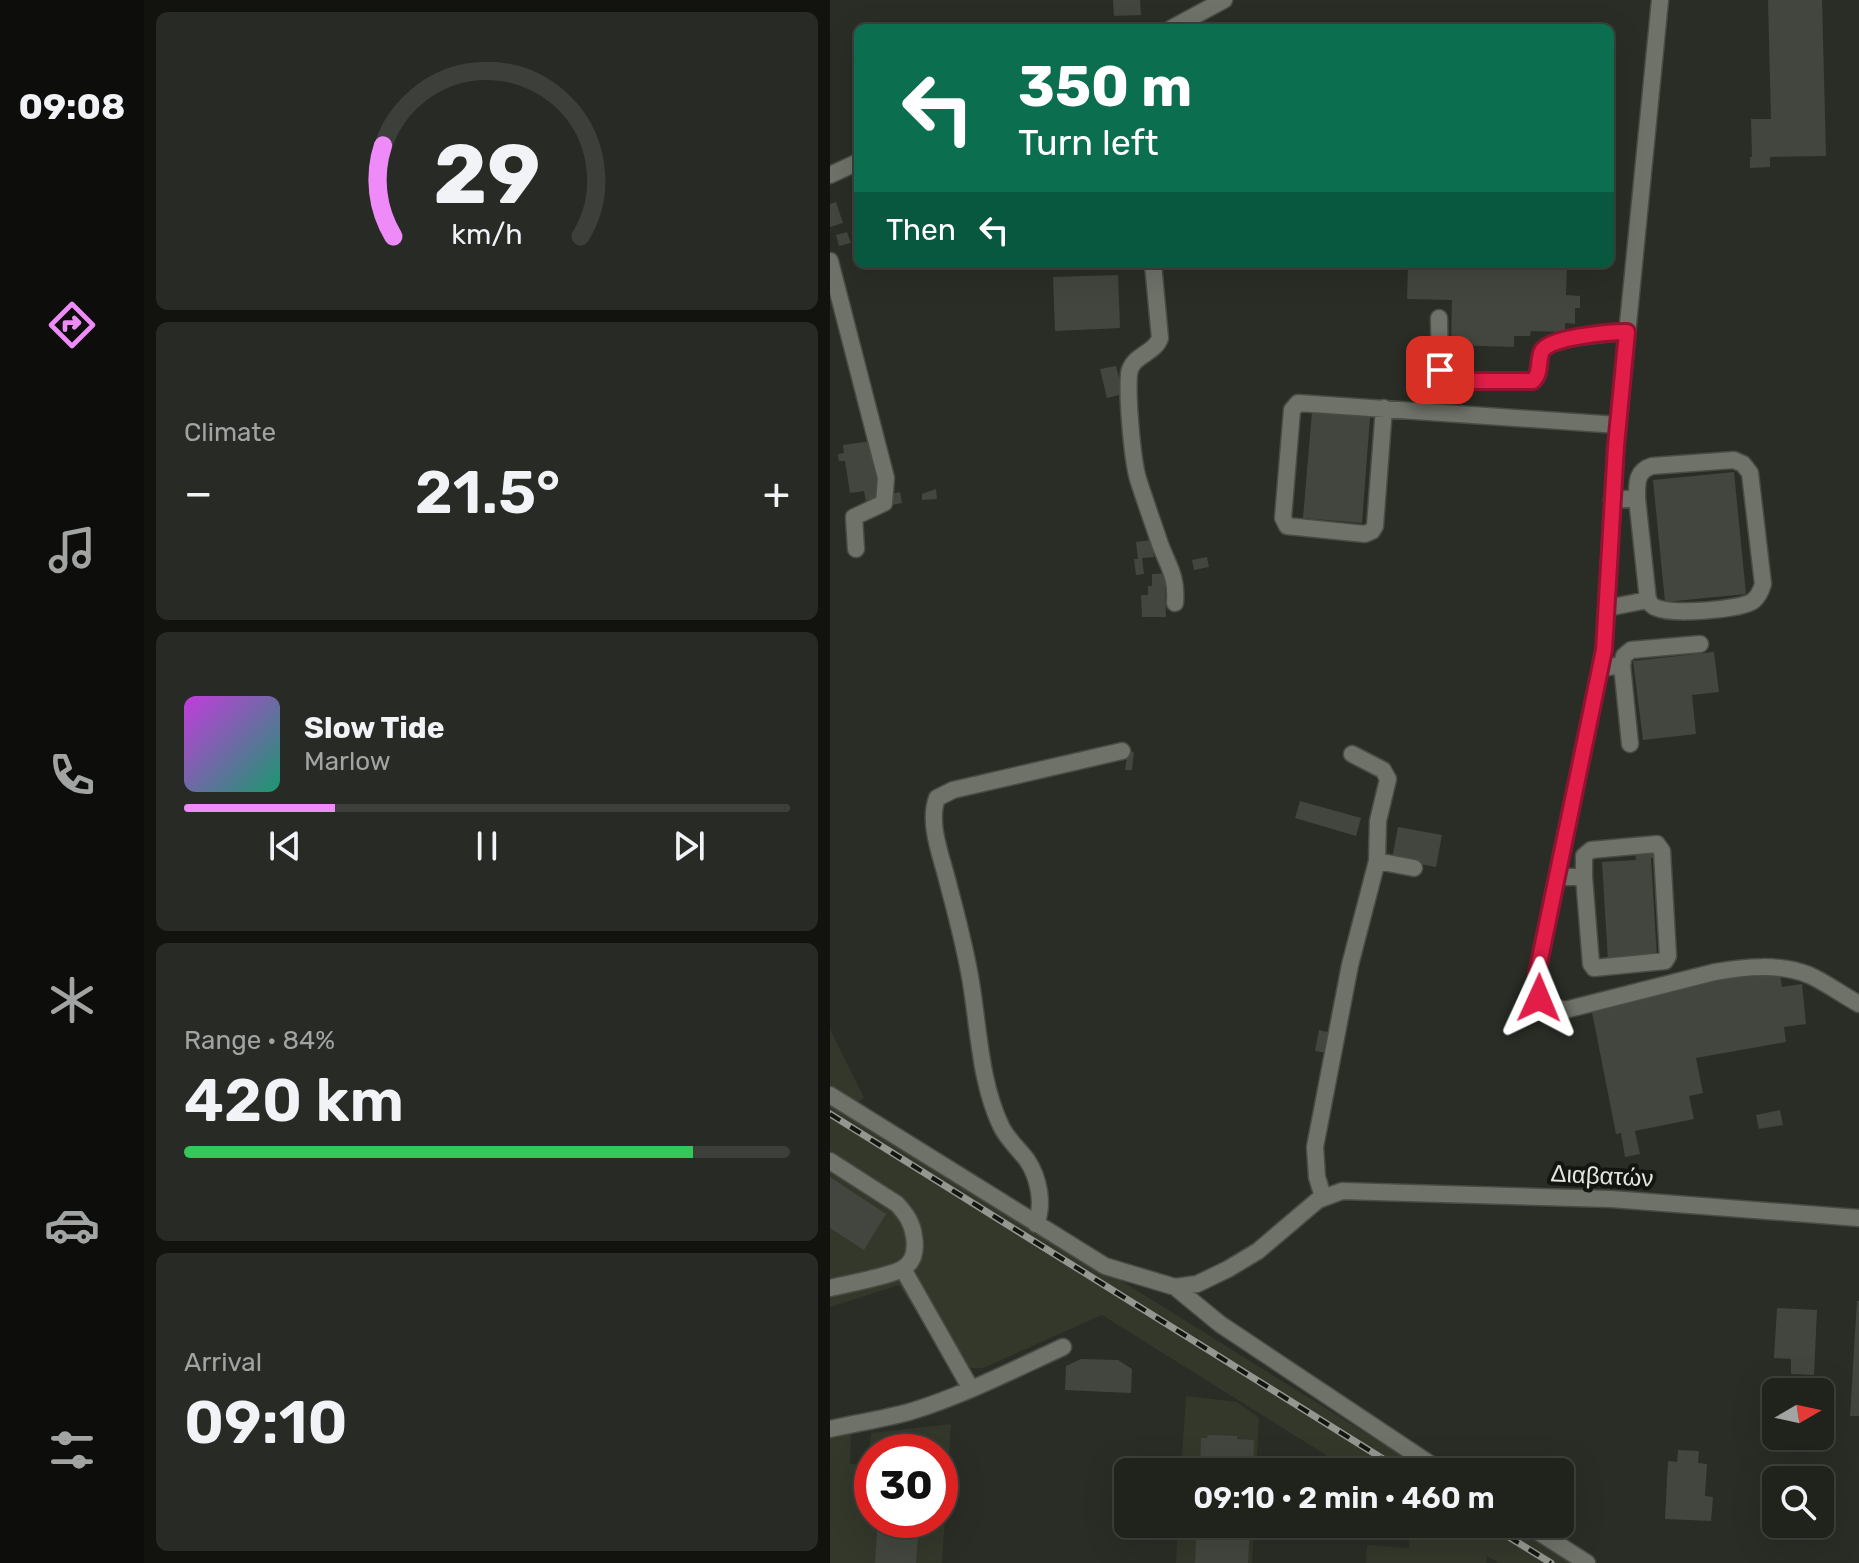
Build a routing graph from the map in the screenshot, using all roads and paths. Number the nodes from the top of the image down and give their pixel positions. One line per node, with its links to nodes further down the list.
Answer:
1 (1224, 0): 3 (street)
2 (1660, 0): 9 (street)
3 (1179, 24)
4 (854, 164): 5 (street)
5 (830, 175)
6 (830, 261): 14 (street)
7 (1153, 268): 16 (street)
8 (1439, 318): 9 (street)
9 (1627, 332): 11 (street)
10 (1384, 408): 10 (street); 11 (street)
11 (1618, 425): 13 (street)
12 (1637, 498): 13 (street); 15 (street); 15 (street)
13 (1612, 500): 17 (street)
14 (856, 549)
15 (1648, 600): 17 (street)
16 (1175, 603)
17 (1607, 608): 20 (street)
18 (1700, 644): 19 (street)
19 (1622, 665): 20 (street); 21 (street)
20 (1601, 668): 26 (street)
21 (1630, 744)
22 (1122, 751): 33 (street)
23 (1352, 754): 24 (street)
24 (1377, 861): 25 (street); 31 (street)
25 (1414, 868)
26 (1557, 877): 27 (street); 28 (street)
27 (1584, 877): 27 (street)
28 (1859, 1004)
29 (830, 1095): 33 (street)
30 (830, 1161): 34 (street)
31 (1323, 1197): 32 (street, Διαβατών); 35 (street)
32 (1859, 1218)
33 (1036, 1224): 35 (street)
34 (903, 1269): 36 (street); 38 (street)
35 (1175, 1287): 40 (street)
36 (830, 1288)
37 (1063, 1347): 38 (street)
38 (971, 1389): 39 (street)
39 (830, 1429)
40 (1421, 1458)
41 (1548, 1538): 42 (street)
42 (1587, 1563)

